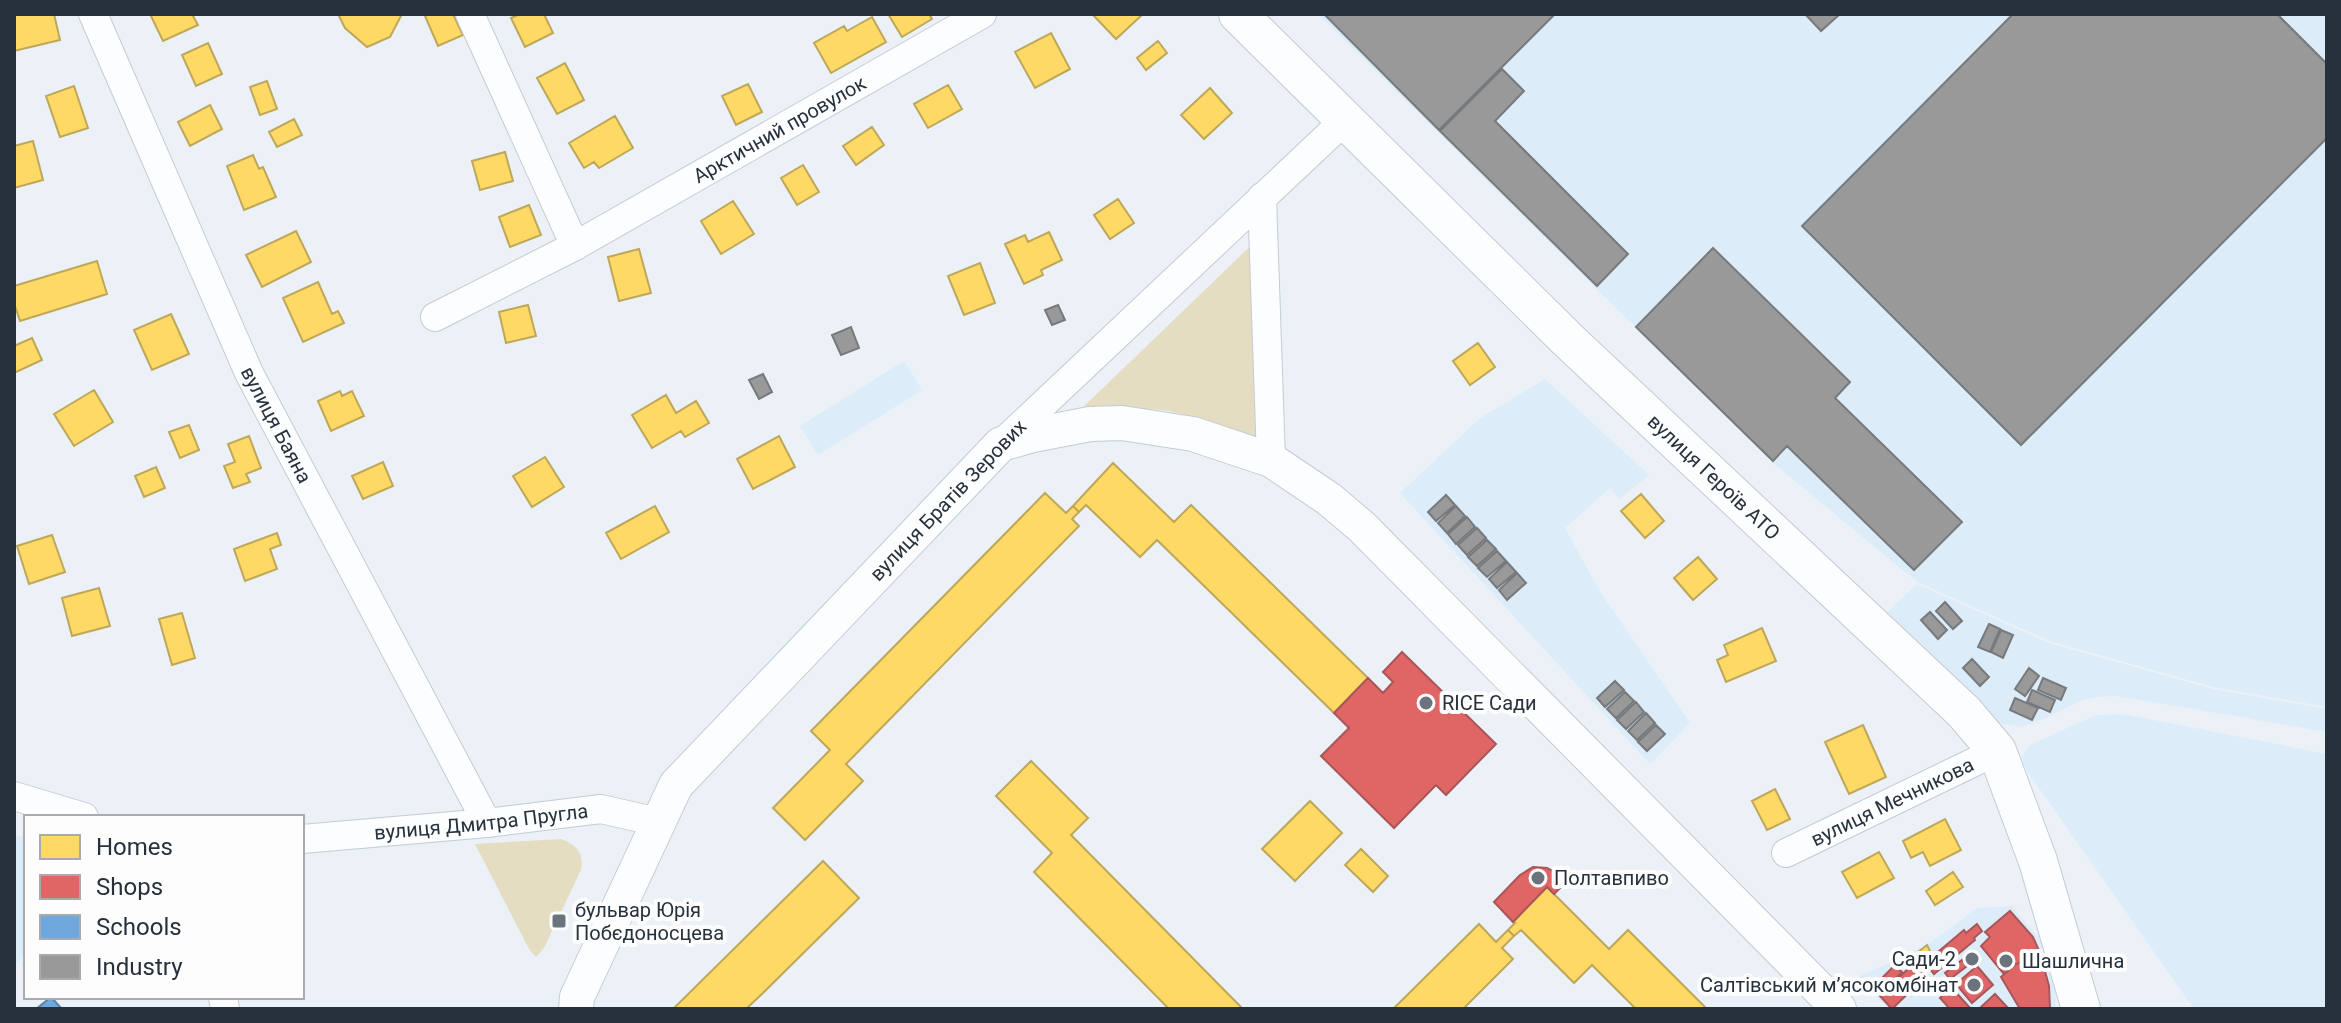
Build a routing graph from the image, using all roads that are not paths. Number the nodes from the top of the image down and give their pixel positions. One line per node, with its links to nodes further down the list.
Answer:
1 (93, 14): 15 (street, вулиця Баяна)
2 (470, 14): 7 (street)
3 (982, 14): 7 (street, Арктичний провулок)
4 (1238, 14): 5 (main road, вулиця Героїв АТО)
5 (1345, 120): 6 (street, вулиця Братів Зерових); 11 (main road, вулиця Героїв АТО)
6 (1262, 197): 9 (street, вулиця Братів Зерових); 10 (street)
7 (575, 246): 8 (street, Арктичний провулок)
8 (435, 317)
9 (1001, 444): 10 (street); 14 (street, вулиця Братів Зерових)
10 (1271, 460): 19 (street)
11 (1997, 751): 17 (street, вулиця Мечникова); 20 (main road, вулиця Героїв АТО)
12 (14, 796): 13 (street)
13 (77, 815)
14 (658, 822): 15 (street, вулиця Дмитра Пругла); 18 (street, вулиця Братів Зерових)
15 (487, 823): 16 (street, вулиця Дмитра Пругла)
16 (304, 839)
17 (1786, 853)
18 (576, 1009)
19 (1839, 1009)
20 (2081, 1009)

